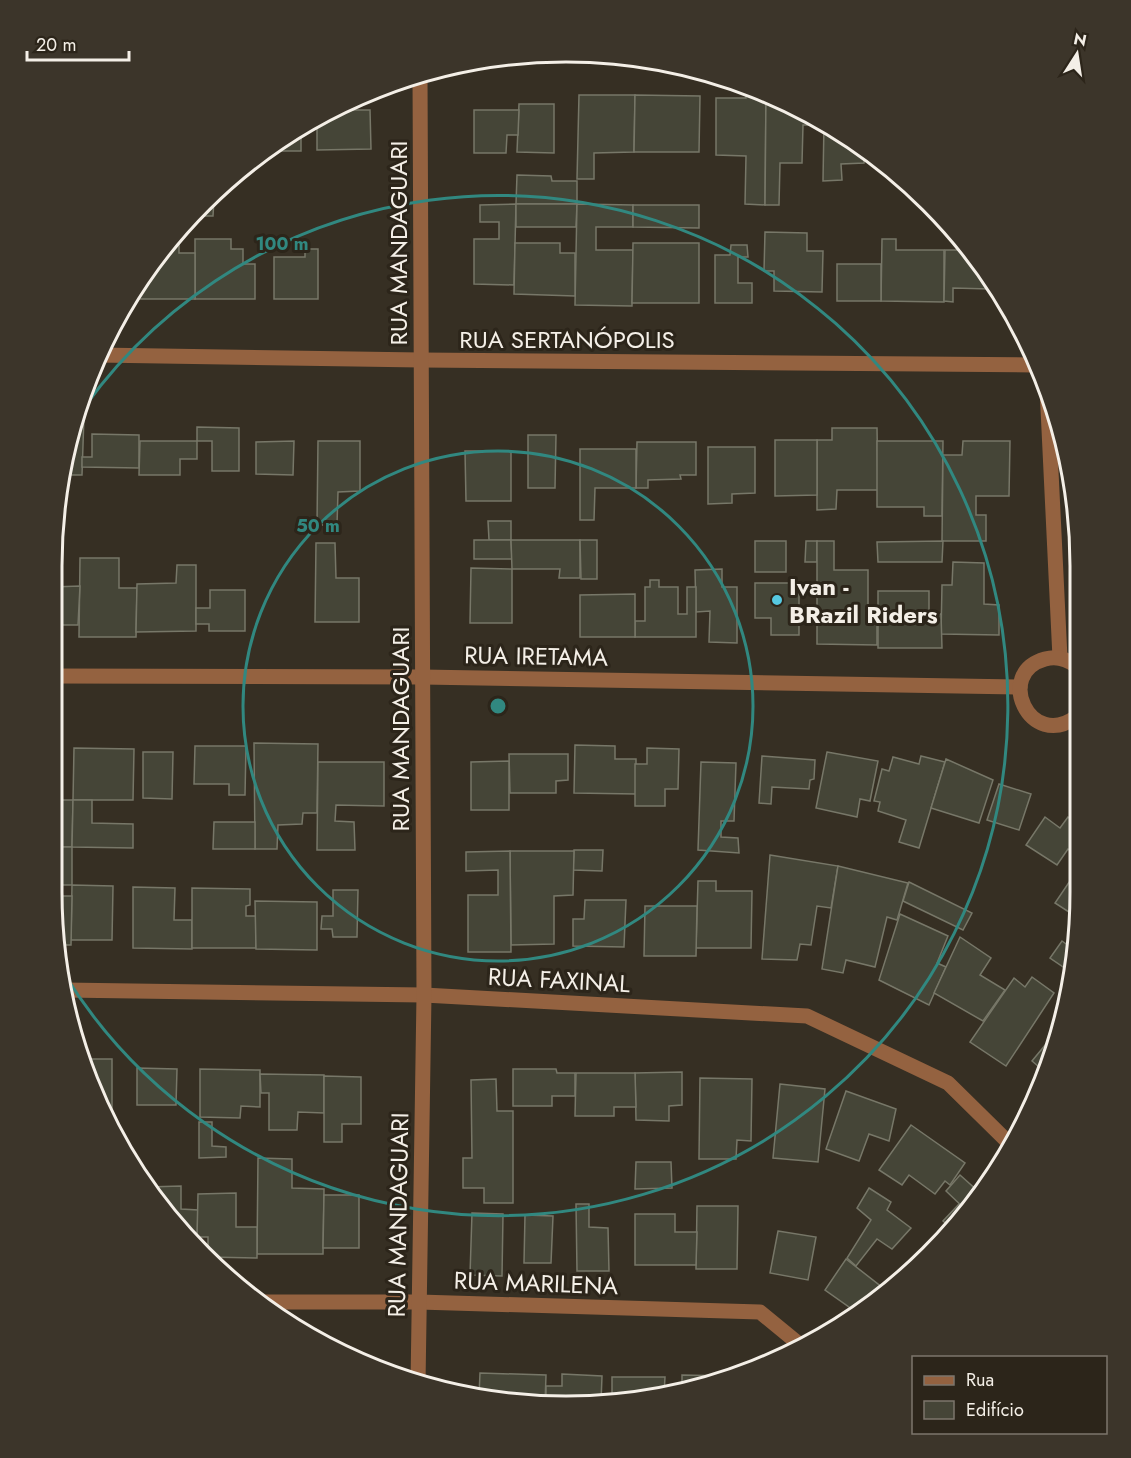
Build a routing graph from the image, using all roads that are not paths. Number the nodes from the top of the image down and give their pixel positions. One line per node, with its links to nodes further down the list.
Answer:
1 (420, 83): 3 (street, RUA MANDAGUARI)
2 (108, 355): 3 (street, RUA SERTANÓPOLIS)
3 (421, 360): 4 (street, RUA SERTANÓPOLIS); 9 (street, RUA MANDAGUARI)
4 (1028, 365)
5 (1049, 423): 6 (street)
6 (1060, 658): 7 (street); 10 (street)
7 (1070, 663)
8 (62, 676): 9 (street, RUA IRETAMA)
9 (422, 677): 10 (street, RUA IRETAMA); 13 (street, RUA MANDAGUARI)
10 (1020, 687): 11 (street)
11 (1070, 720)
12 (71, 990): 13 (street, RUA FAXINAL)
13 (424, 995): 14 (street, RUA FAXINAL); 16 (street, RUA MANDAGUARI)
14 (1005, 1139)
15 (272, 1302): 16 (street, RUA MARILENA)
16 (419, 1302): 17 (street, RUA MARILENA); 18 (street, RUA MANDAGUARI)
17 (795, 1341)
18 (418, 1374)

